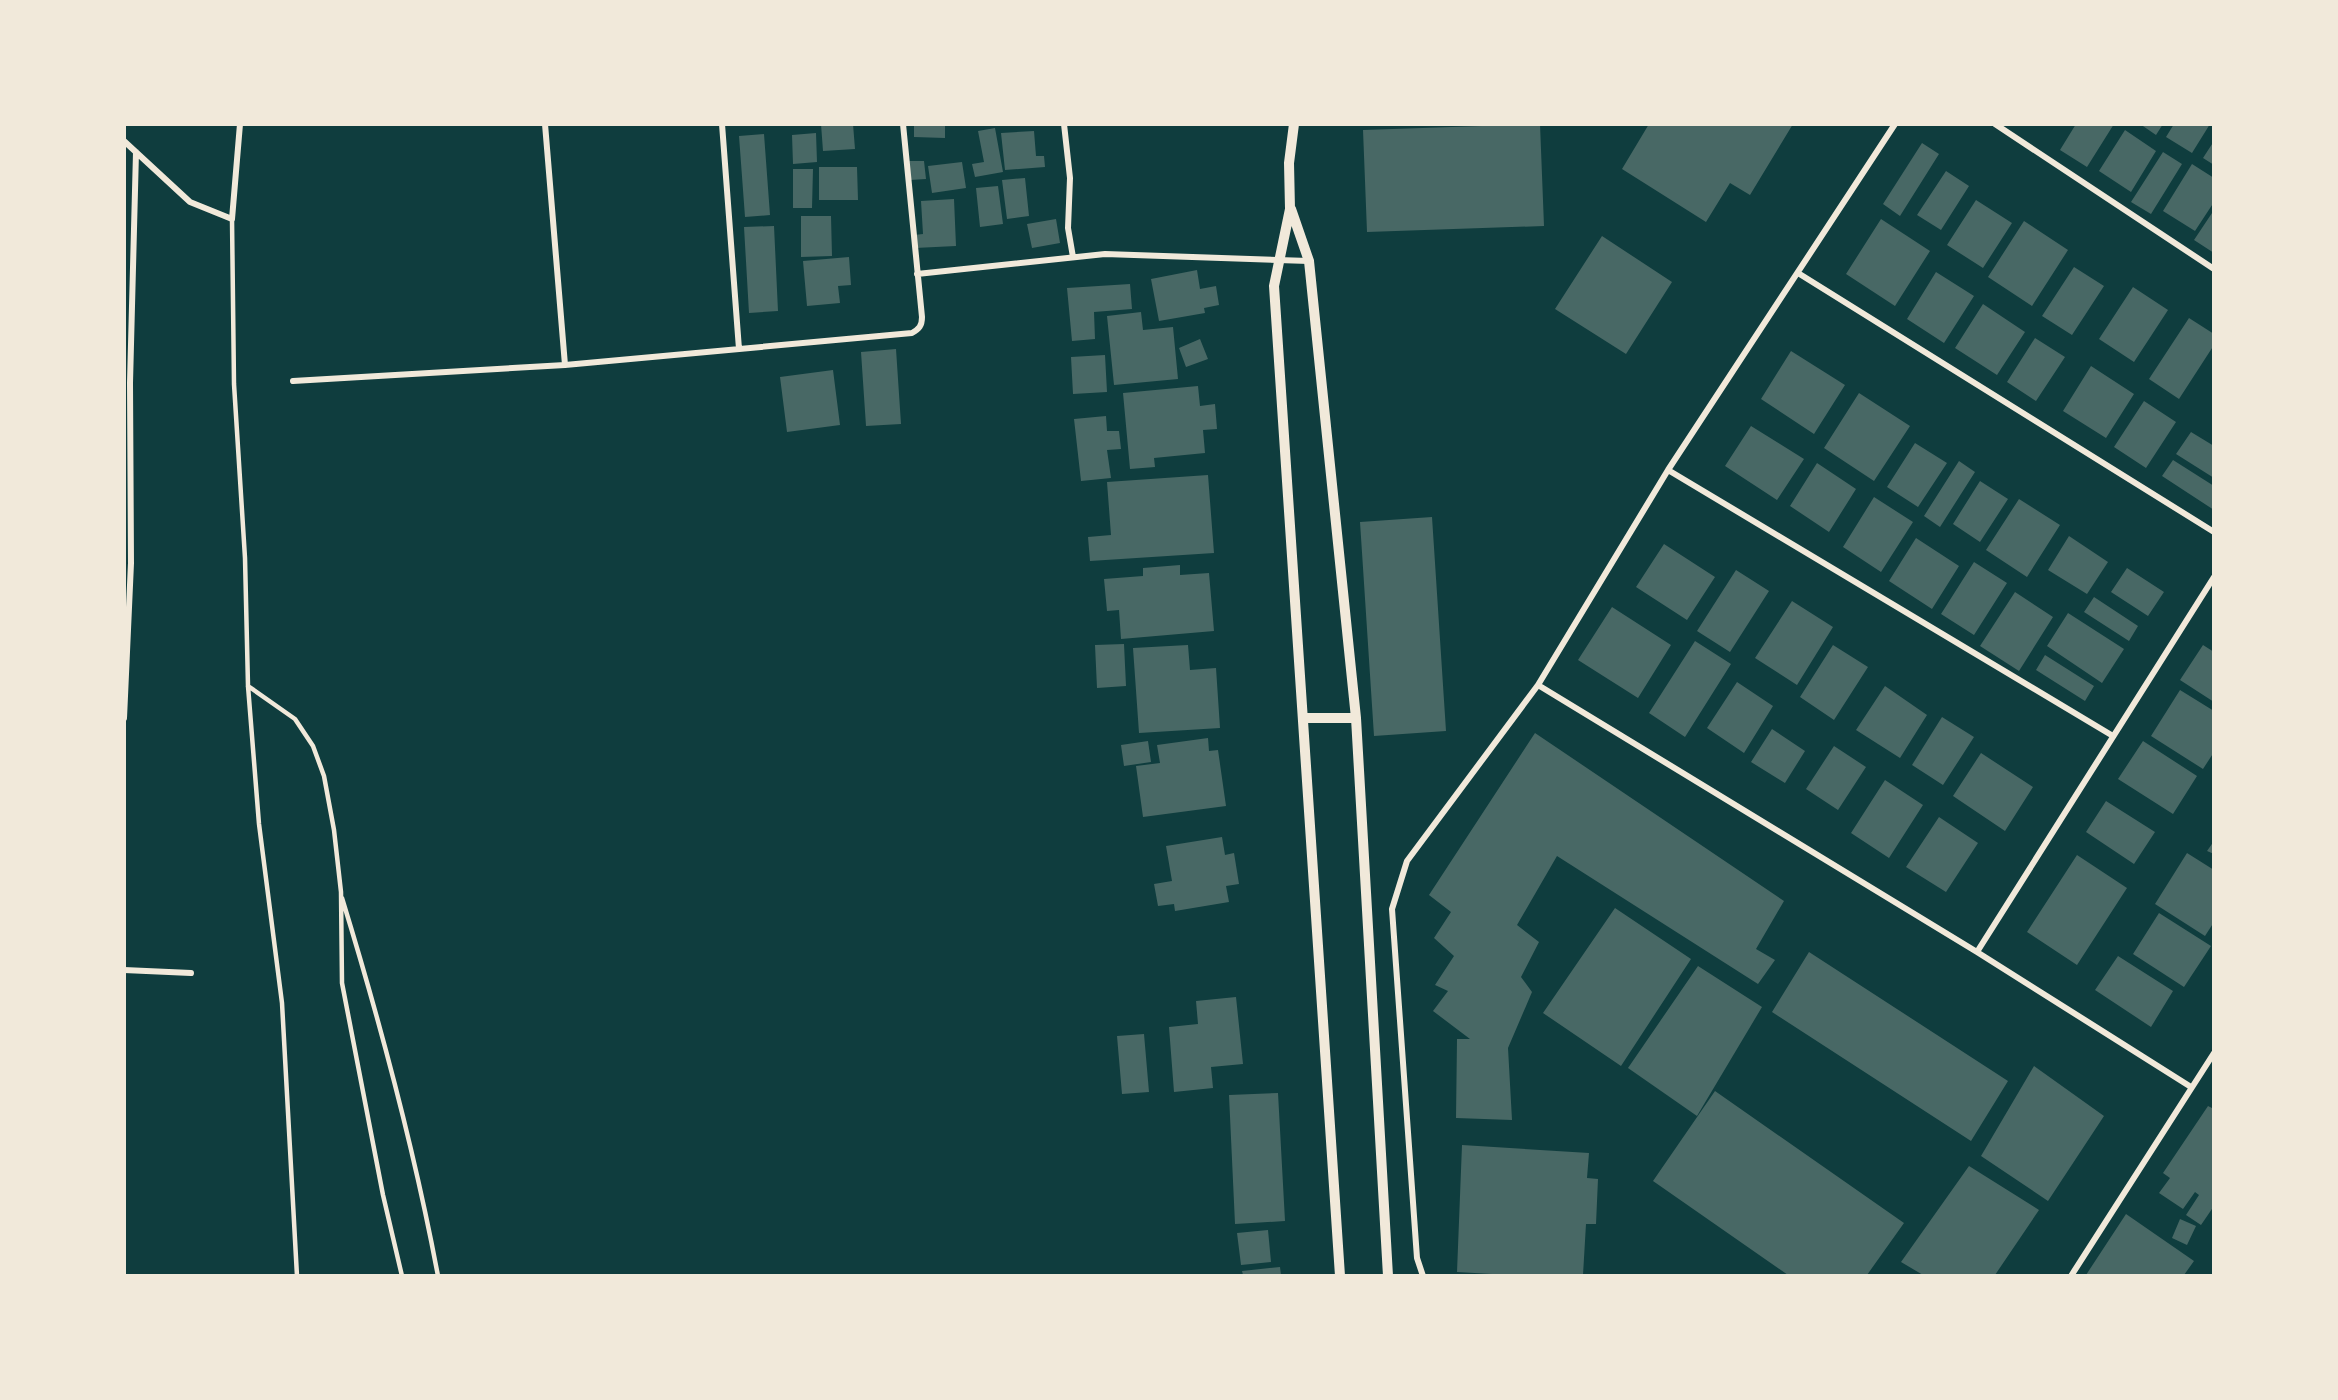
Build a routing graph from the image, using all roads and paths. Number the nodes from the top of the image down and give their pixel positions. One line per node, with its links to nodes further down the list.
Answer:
1 (240, 124): 12 (street)
2 (545, 124): 20 (street)
3 (722, 124): 19 (street)
4 (903, 124): 18 (street)
5 (1064, 124): 13 (street)
6 (1293, 124): 11 (street)
7 (1895, 124): 17 (street)
8 (1995, 124): 16 (street)
9 (124, 141): 10 (street)
10 (136, 152): 12 (street); 27 (street)
11 (1290, 209): 14 (street); 15 (street)
12 (232, 219): 25 (lane)
13 (1073, 257): 15 (street); 18 (street)
14 (1309, 261): 15 (street); 29 (street)
15 (1279, 262): 28 (street)
16 (2214, 269)
17 (1798, 273): 22 (street); 23 (street)
18 (917, 274): 19 (street)
19 (739, 350): 20 (street)
20 (564, 365): 21 (street)
21 (293, 381)
22 (1668, 470): 26 (street); 30 (street)
23 (2214, 532)
24 (2214, 577): 30 (street)
25 (249, 686): 31 (lane); 37 (lane)
26 (1538, 686): 32 (street); 42 (street)
27 (124, 718)
28 (1304, 718): 29 (street); 40 (street)
29 (1356, 718): 41 (street)
30 (2113, 736): 32 (street)
31 (340, 892): 38 (lane); 39 (lane)
32 (1977, 952): 36 (street)
33 (124, 970): 34 (street)
34 (191, 973)
35 (2214, 1053): 36 (street)
36 (2191, 1087): 43 (street)
37 (297, 1275)
38 (402, 1275)
39 (438, 1275)
40 (1340, 1275)
41 (1389, 1275)
42 (1423, 1275)
43 (2071, 1275)

